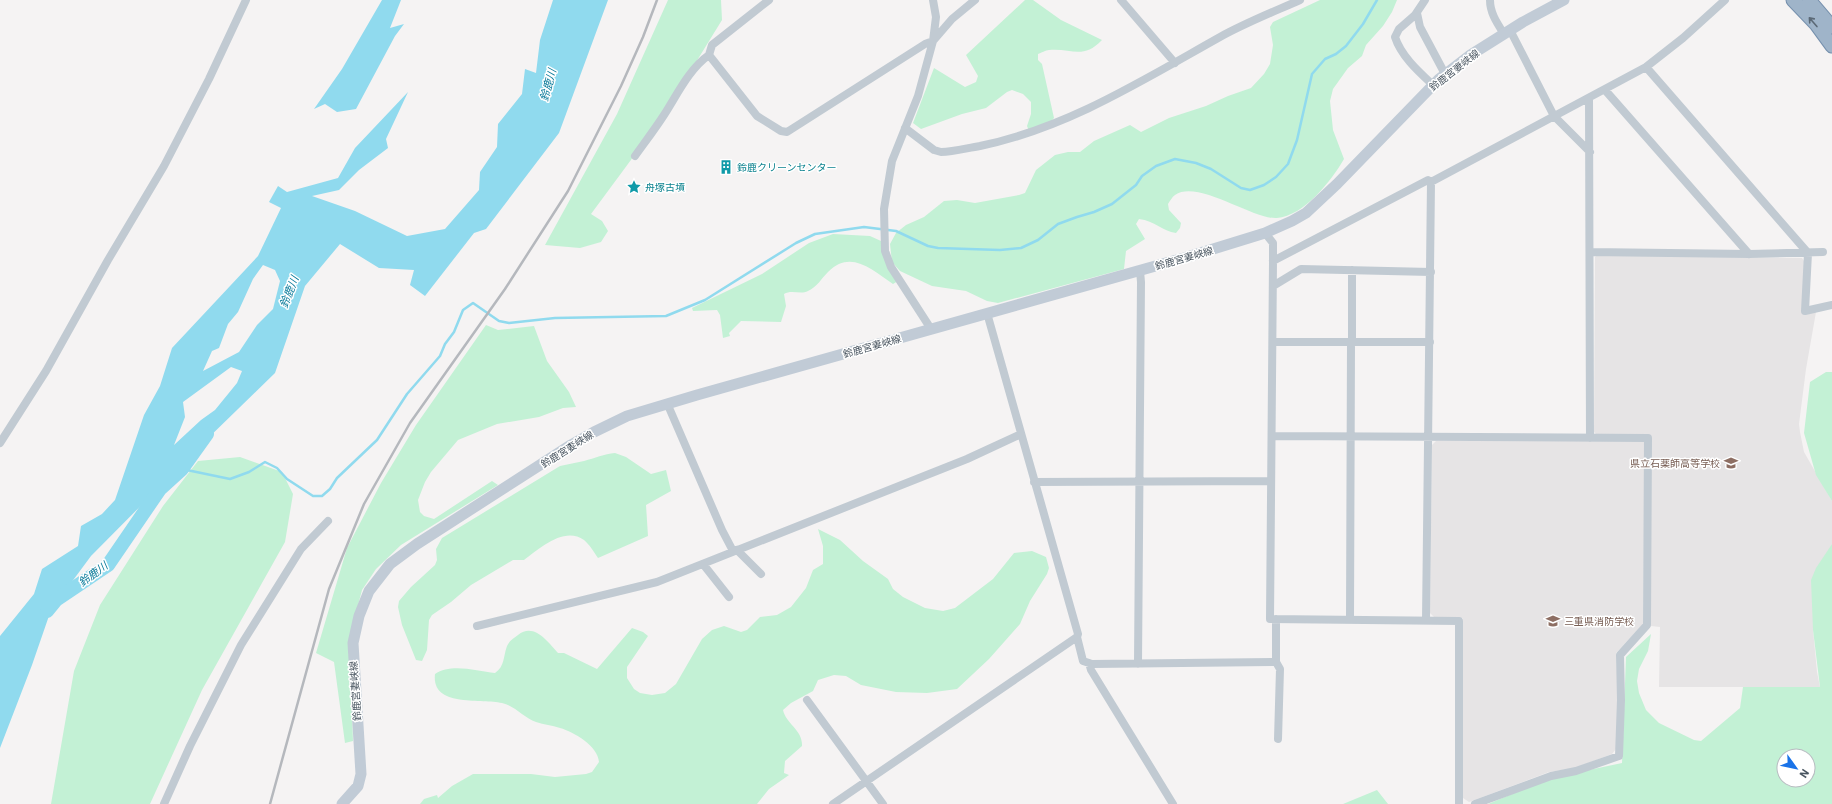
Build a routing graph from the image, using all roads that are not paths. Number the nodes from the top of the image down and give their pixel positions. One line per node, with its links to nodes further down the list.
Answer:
1 (246, 0): 52 (street)
2 (769, 0): 18 (street)
3 (934, 0): 16 (street)
4 (975, 0): 16 (street)
5 (1121, 0): 19 (street)
6 (1300, 0): 19 (street)
7 (1425, 0): 13 (street)
8 (1490, 0): 15 (street)
9 (1564, 0): 15 (main road, 鈴鹿宮妻峡線)
10 (1725, 0): 20 (street)
11 (1793, 0): 17 (highway, one-way to 11)
12 (1810, 0): 14 (highway)
13 (1417, 13): 21 (street); 22 (street)
14 (1832, 27)
15 (1507, 32): 21 (main road, 鈴鹿宮妻峡線); 25 (street)
16 (933, 41): 18 (street); 26 (street)
17 (1832, 46)
18 (709, 55): 28 (street)
19 (1175, 63): 26 (street)
20 (1646, 67): 23 (street); 33 (street)
21 (1445, 74): 22 (main road, 鈴鹿宮妻峡線)
22 (1433, 85): 30 (main road, 鈴鹿宮妻峡線)
23 (1605, 90): 24 (street); 34 (street)
24 (1589, 98): 25 (street); 27 (street)
25 (1554, 116): 27 (street); 29 (street)
26 (905, 128): 42 (street)
27 (1590, 152): 31 (street)
28 (635, 156)
29 (1431, 182): 35 (street); 38 (street)
30 (1265, 233): 35 (street); 37 (main road, 鈴鹿宮妻峡線)
31 (1590, 252): 34 (street); 51 (street)
32 (1823, 252): 33 (street)
33 (1808, 253): 34 (street); 40 (street)
34 (1749, 254)
35 (1273, 261): 39 (street)
36 (1352, 270): 38 (street); 39 (street); 45 (street)
37 (1140, 271): 41 (main road, 鈴鹿宮妻峡線); 55 (street)
38 (1430, 272): 44 (street)
39 (1273, 286): 43 (street)
40 (1832, 305)
41 (987, 313): 42 (main road, 鈴鹿宮妻峡線); 47 (street)
42 (931, 329): 46 (main road, 鈴鹿宮妻峡線)
43 (1273, 342): 45 (street); 48 (street)
44 (1430, 342): 45 (street); 50 (street)
45 (1351, 343): 49 (street)
46 (667, 403): 57 (street); 73 (main road, 鈴鹿宮妻峡線)
47 (1021, 434): 54 (street); 57 (street)
48 (1272, 436): 49 (street); 53 (street)
49 (1351, 436): 50 (street); 62 (street)
50 (1429, 437): 51 (street); 63 (street)
51 (1590, 438): 78 (street)
52 (0, 443)
53 (1271, 481): 55 (street); 61 (street)
54 (1034, 482): 55 (street); 65 (street)
55 (1140, 482): 68 (street)
56 (328, 521): 72 (street)
57 (735, 550): 58 (street); 59 (street)
58 (703, 564): 60 (street); 64 (street)
59 (761, 574)
60 (729, 597)
61 (1276, 619): 62 (street); 66 (street)
62 (1350, 619): 63 (street)
63 (1426, 620): 77 (street)
64 (477, 626)
65 (1077, 637): 67 (street); 71 (street)
66 (1276, 662): 68 (street); 70 (street)
67 (1089, 663): 68 (street); 76 (street)
68 (1138, 664)
69 (807, 700): 71 (street)
70 (1278, 739)
71 (866, 781): 74 (street); 75 (street)
72 (164, 804)
73 (342, 804)
74 (833, 804)
75 (883, 804)
76 (1173, 804)
77 (1459, 804)
78 (1475, 804)

